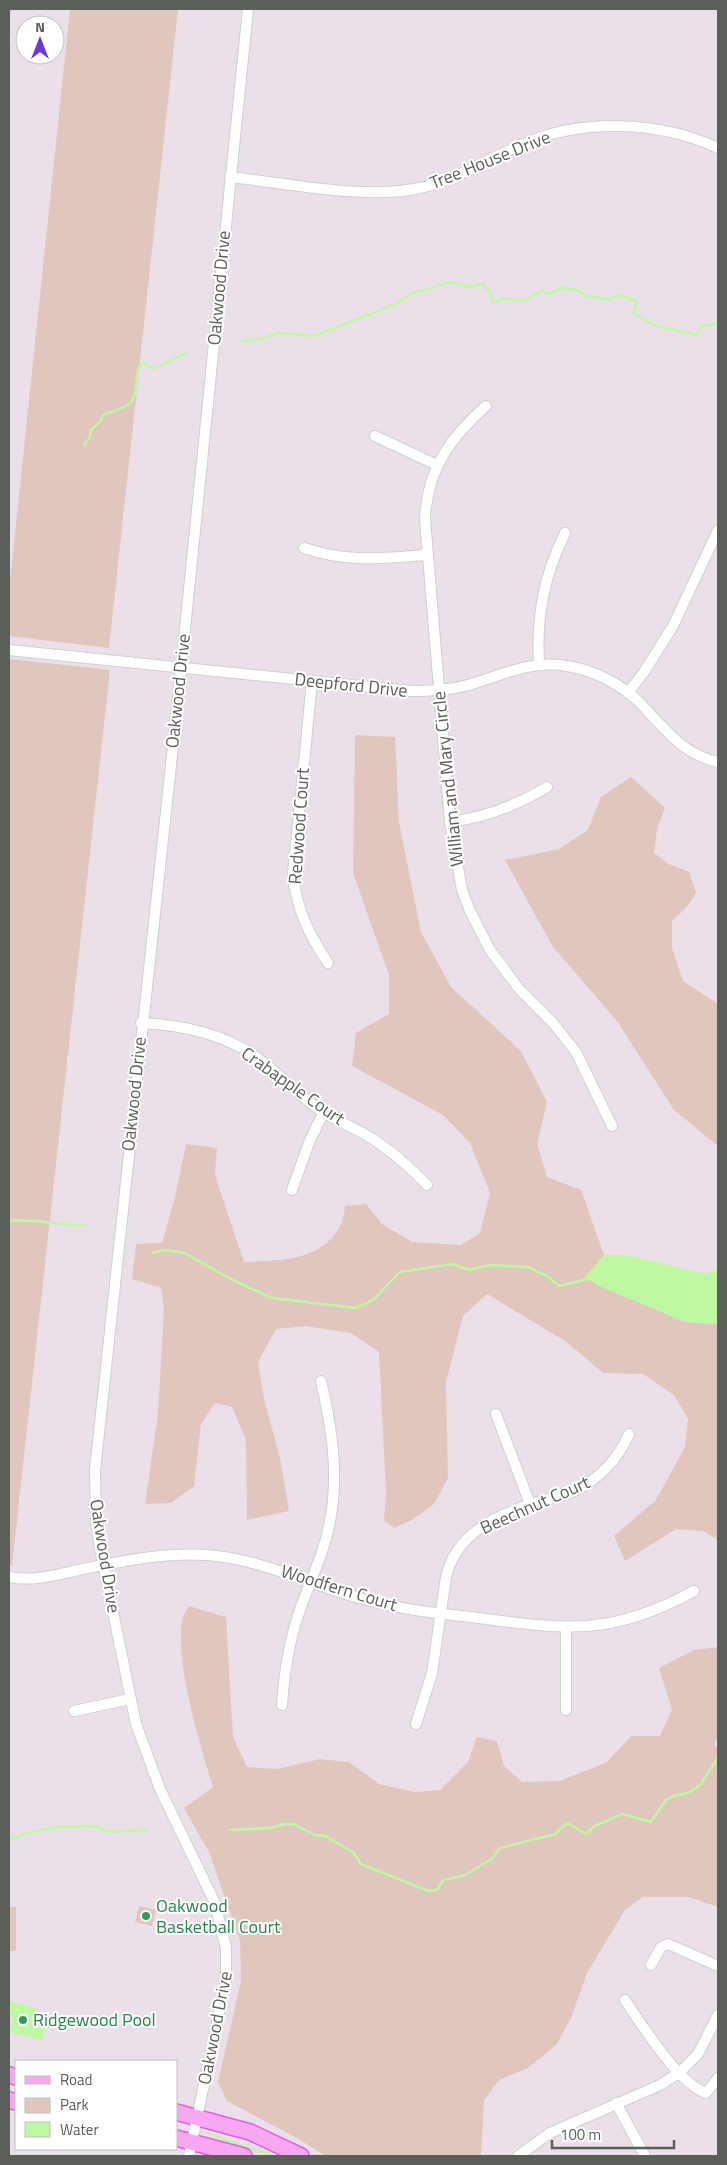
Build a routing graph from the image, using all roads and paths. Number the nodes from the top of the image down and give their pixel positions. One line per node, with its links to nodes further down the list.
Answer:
1 (248, 9): 3 (street, Oakwood Drive)
2 (718, 148): 3 (street, Tree House Drive)
3 (230, 177): 13 (street, Oakwood Drive)
4 (486, 406): 6 (street, William and Mary Circle)
5 (375, 436): 6 (street)
6 (436, 465): 10 (street, William and Mary Circle)
7 (718, 530): 16 (street)
8 (564, 533): 12 (street)
9 (304, 548): 10 (street)
10 (427, 555): 15 (street, William and Mary Circle)
11 (9, 650): 13 (street, Deepford Drive)
12 (538, 665): 15 (street, Deepford Drive); 16 (street, Deepford Drive)
13 (180, 667): 14 (street, Deepford Drive); 21 (street, Oakwood Drive)
14 (312, 681): 15 (street, Deepford Drive); 20 (street, Redwood Court)
15 (438, 691): 19 (street, William and Mary Circle)
16 (628, 692): 17 (street, Deepford Drive)
17 (718, 762)
18 (547, 787): 19 (street)
19 (450, 822): 23 (street, William and Mary Circle)
20 (328, 964)
21 (141, 1024): 22 (street, Crabapple Court); 30 (street, Oakwood Drive)
22 (324, 1112): 24 (street, Crabapple Court); 25 (street)
23 (612, 1126)
24 (427, 1185)
25 (292, 1190)
26 (321, 1381): 32 (street)
27 (496, 1414): 29 (street)
28 (629, 1434): 29 (street, Beechnut Court)
29 (530, 1504): 34 (street, Beechnut Court)
30 (103, 1565): 31 (street, Woodfern Court); 32 (street, Woodfern Court); 36 (street, Oakwood Drive)
31 (9, 1577)
32 (312, 1582): 34 (street, Woodfern Court); 37 (street)
33 (694, 1591): 35 (street, Woodfern Court)
34 (440, 1614): 35 (street, Woodfern Court); 40 (street, Beechnut Court)
35 (566, 1628): 38 (street)
36 (130, 1700): 39 (street); 49 (street, Oakwood Drive)
37 (282, 1705)
38 (566, 1710)
39 (74, 1711)
40 (416, 1724)
41 (651, 1965): 42 (street)
42 (718, 1966)
43 (625, 2000): 45 (street)
44 (718, 2015): 45 (street)
45 (680, 2073): 46 (street); 47 (street)
46 (718, 2078)
47 (616, 2103): 54 (street); 55 (street)
48 (178, 2112): 49 (main road)
49 (198, 2117): 51 (street, Oakwood Drive); 53 (main road)
50 (178, 2139): 51 (main road)
51 (191, 2149): 52 (main road)
52 (244, 2156)
53 (301, 2156)
54 (518, 2156)
55 (645, 2156)

